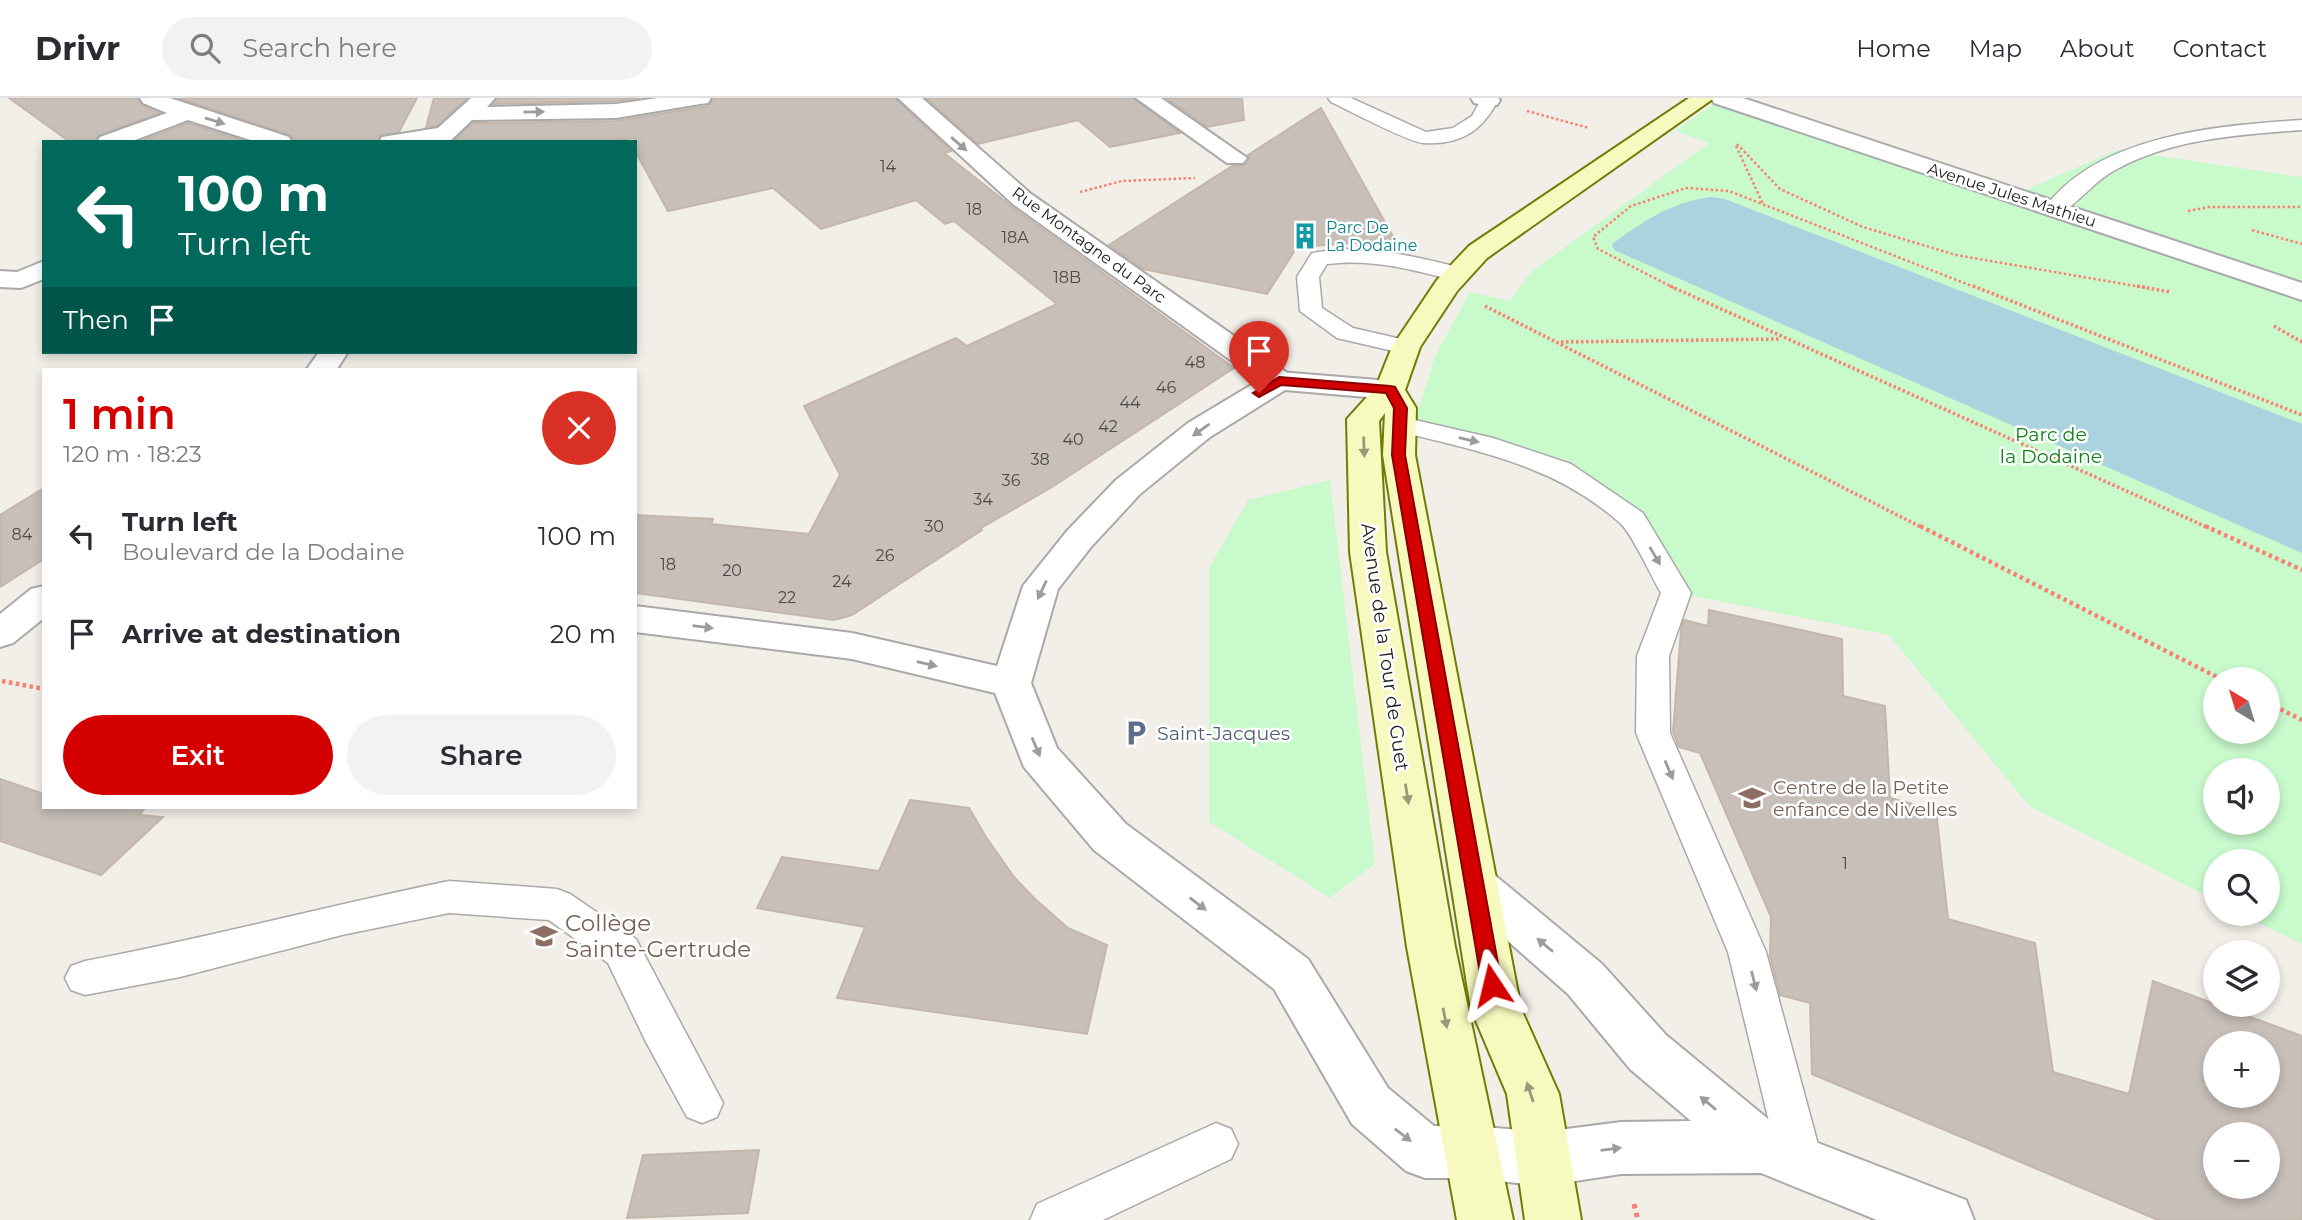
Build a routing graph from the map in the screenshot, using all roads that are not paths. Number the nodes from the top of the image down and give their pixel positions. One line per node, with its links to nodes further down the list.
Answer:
1 (150, 98): 10 (street)
2 (484, 98): 11 (street)
3 (700, 98): 11 (street, one-way to 3)
4 (909, 98): 24 (street, Rue Montagne du Parc, one-way to 24)
5 (1147, 98): 17 (street)
6 (1337, 98): 9 (lane)
7 (1703, 98): 21 (main road)
8 (1722, 98): 18 (street, Avenue Jules Mathieu)
9 (1486, 99)
10 (187, 113): 14 (street); 15 (street, one-way to 15)
11 (466, 114): 13 (street)
12 (2302, 125): 18 (lane)
13 (440, 138): 16 (street)
14 (113, 140)
15 (275, 140)
16 (415, 140)
17 (1235, 158)
18 (2054, 209): 22 (street, Avenue Jules Mathieu)
19 (42, 270): 20 (street)
20 (0, 279)
21 (1452, 280): 23 (main road); 23 (lane)
22 (2302, 292)
23 (1406, 347): 25 (main road)
24 (1279, 381): 25 (street); 29 (street, one-way to 29)
25 (1396, 407): 30 (main road); 34 (main road, Avenue de la Tour de Guet, one-way to 34); 35 (lane, one-way to 35)
26 (42, 600): 28 (street)
27 (637, 619): 29 (street, one-way to 29)
28 (0, 634)
29 (1011, 683): 34 (street, one-way to 34)
30 (1475, 885): 35 (street, one-way to 30); 36 (main road, one-way to 30)
31 (85, 978): 32 (lane)
32 (702, 1103)
33 (1216, 1144): 37 (lane)
34 (1472, 1152): 36 (street); 38 (main road, Avenue de la Tour de Guet)
35 (1781, 1155): 36 (street, one-way to 35); 40 (street)
36 (1543, 1158): 39 (main road)
37 (1053, 1220)
38 (1485, 1220)
39 (1553, 1220)
40 (1946, 1220)

